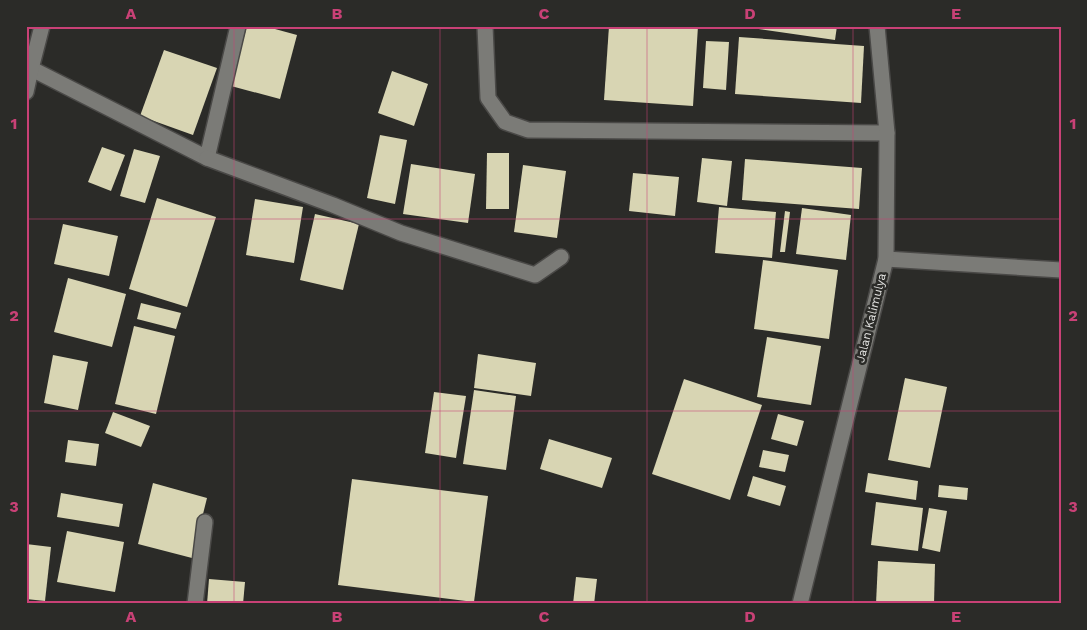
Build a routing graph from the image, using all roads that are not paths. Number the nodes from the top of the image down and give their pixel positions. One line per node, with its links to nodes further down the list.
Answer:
1 (42, 26): 5 (street)
2 (238, 26): 8 (street)
3 (485, 26): 7 (street)
4 (877, 26): 7 (street, Jalan Kalimulya)
5 (28, 67): 6 (street); 8 (street)
6 (26, 92)
7 (887, 133): 10 (street, Jalan Kalimulya)
8 (207, 158): 9 (street)
9 (561, 257)
10 (886, 259): 11 (street); 14 (street, Jalan Kalimulya)
11 (1061, 270)
12 (205, 522): 13 (street)
13 (195, 604)
14 (800, 604)

